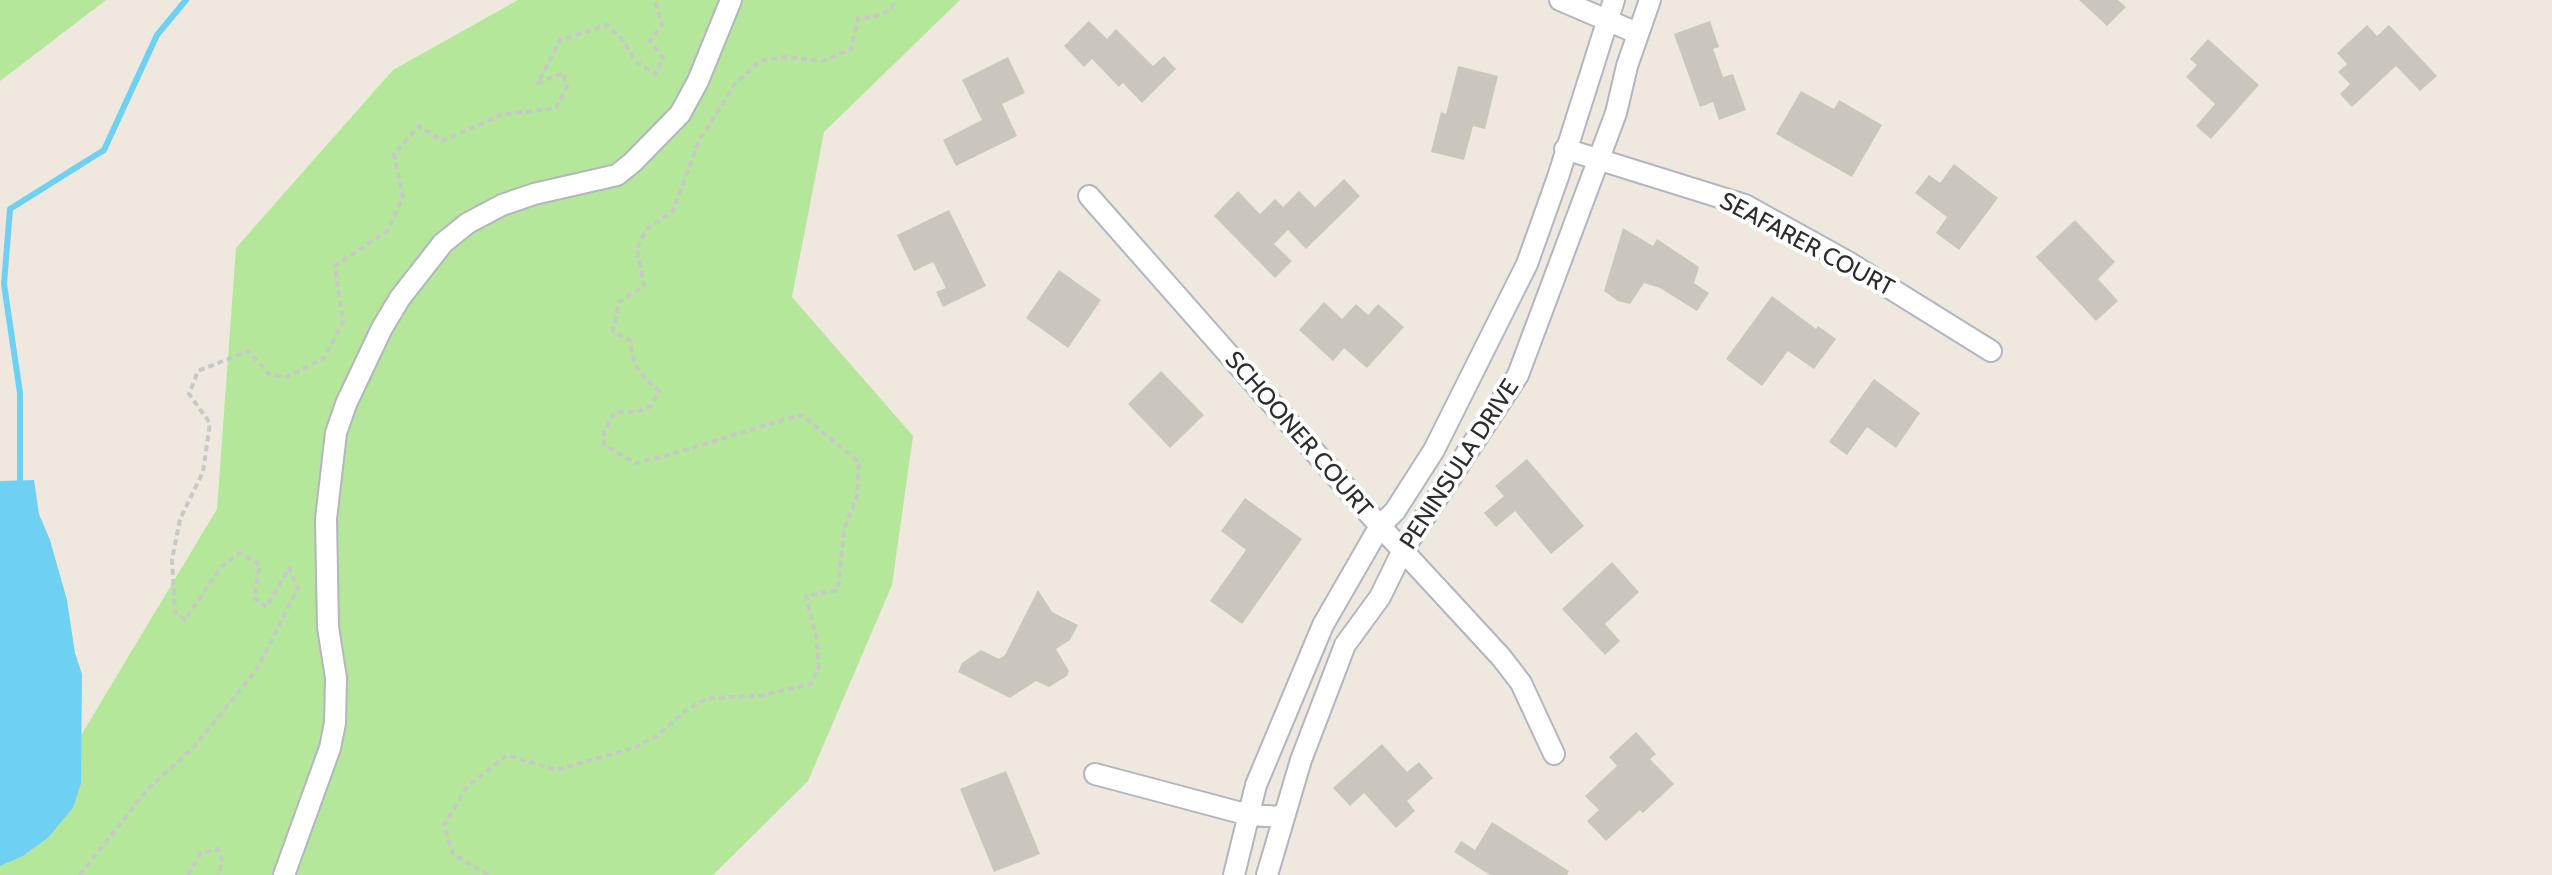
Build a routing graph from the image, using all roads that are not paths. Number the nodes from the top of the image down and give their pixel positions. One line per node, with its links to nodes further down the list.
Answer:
1 (731, 0): 17 (street)
2 (1560, 0): 5 (street)
3 (1614, 0): 5 (street, PENINSULA DRIVE)
4 (1650, 0): 6 (street, PENINSULA DRIVE)
5 (1606, 20): 6 (street); 7 (street, PENINSULA DRIVE)
6 (1637, 33): 8 (street, PENINSULA DRIVE)
7 (1565, 149): 8 (street, SEAFARER COURT); 11 (street, PENINSULA DRIVE)
8 (1598, 160): 10 (street, SEAFARER COURT); 12 (street, PENINSULA DRIVE)
9 (1089, 196): 11 (street, SCHOONER COURT)
10 (1991, 351)
11 (1380, 526): 12 (street, SCHOONER COURT); 15 (street, PENINSULA DRIVE)
12 (1403, 550): 13 (street, SCHOONER COURT); 16 (street, PENINSULA DRIVE)
13 (1554, 754)
14 (1095, 774): 15 (street)
15 (1249, 815): 16 (street); 18 (street, PENINSULA DRIVE)
16 (1283, 817): 19 (street, PENINSULA DRIVE)
17 (284, 875)
18 (1234, 875)
19 (1267, 875)

